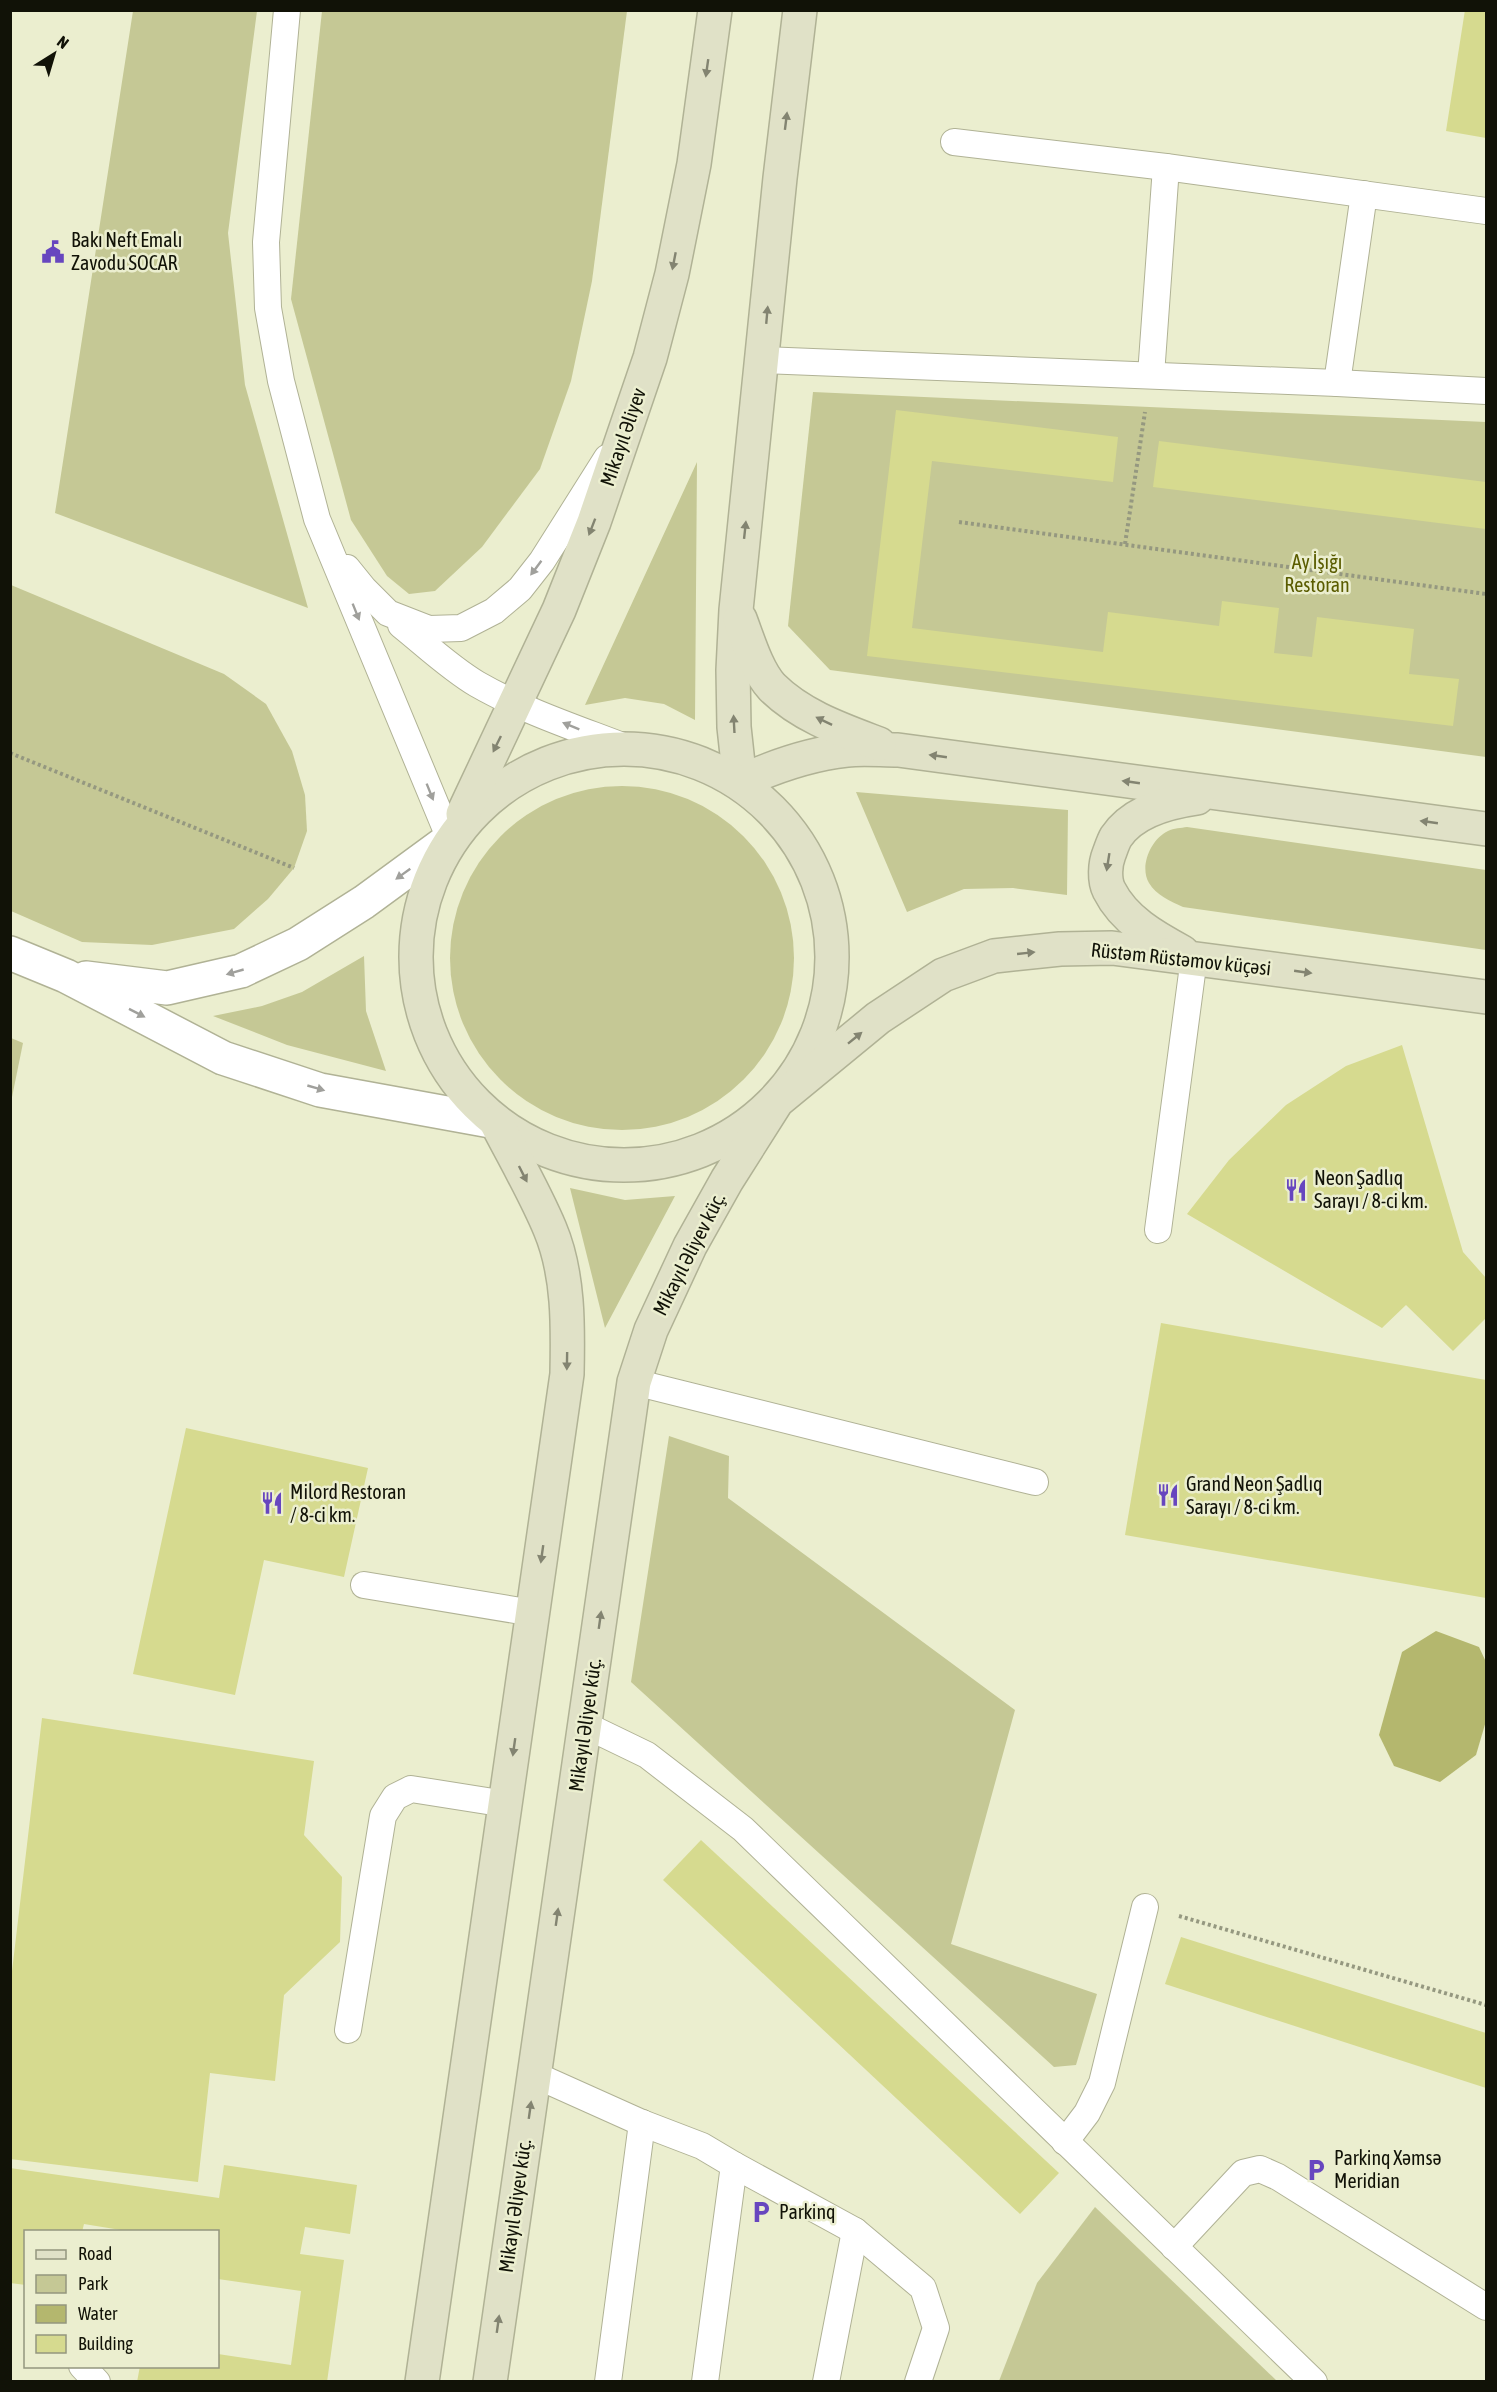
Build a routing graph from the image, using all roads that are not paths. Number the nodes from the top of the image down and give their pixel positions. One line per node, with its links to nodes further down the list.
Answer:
1 (287, 10): 13 (lane)
2 (715, 10): 12 (main road, Mikayıl Əliyev, one-way to 12)
3 (800, 10): 8 (main road, one-way to 3)
4 (954, 142): 5 (lane)
5 (1166, 167): 6 (lane); 9 (lane)
6 (1364, 194): 7 (lane); 10 (lane)
7 (1486, 212)
8 (763, 360): 9 (lane); 14 (main road, one-way to 8)
9 (1151, 375): 10 (lane)
10 (1337, 383): 11 (lane)
11 (1486, 391)
12 (624, 431): 15 (lane, one-way to 15); 16 (main road, Mikayıl Əliyev, one-way to 16)
13 (317, 519): 15 (lane); 22 (lane, one-way to 22)
14 (736, 610): 18 (main road, one-way to 14); 19 (main road, one-way to 14)
15 (388, 613): 16 (lane)
16 (516, 704): 17 (lane, one-way to 16); 22 (main road, Mikayıl Əliyev, one-way to 22)
17 (625, 747): 19 (main road); 22 (main road)
18 (898, 750): 19 (main road); 20 (main road, one-way to 18)
19 (740, 782): 27 (main road)
20 (1220, 794): 21 (main road, one-way to 20); 24 (main road, one-way to 24)
21 (1486, 829)
22 (450, 839): 25 (street, one-way to 25); 28 (main road)
23 (10, 953): 25 (street)
24 (1194, 958): 26 (main road, Rüstəm Rüstəmov küçəsi, one-way to 26); 27 (main road, Rüstəm Rüstəmov küçəsi, one-way to 24); 29 (lane)
25 (66, 976): 28 (street, one-way to 28)
26 (1486, 997)
27 (777, 1101): 28 (main road); 30 (main road, Mikayıl Əliyev küç.)
28 (496, 1122): 33 (main road, one-way to 33)
29 (1158, 1230)
30 (634, 1382): 31 (lane); 34 (main road, Mikayıl Əliyev küç., one-way to 30)
31 (1035, 1482)
32 (364, 1585): 33 (lane)
33 (533, 1613): 35 (main road, one-way to 35)
34 (585, 1725): 38 (main road, Mikayıl Əliyev küç., one-way to 34); 40 (lane)
35 (506, 1804): 37 (lane); 47 (main road)
36 (1145, 1907): 40 (lane)
37 (348, 2031)
38 (535, 2075): 39 (lane); 48 (main road, Mikayıl Əliyev küç., one-way to 38)
39 (642, 2123): 41 (lane); 49 (lane)
40 (1065, 2142): 43 (lane)
41 (734, 2165): 42 (lane); 50 (lane)
42 (855, 2231): 51 (lane); 52 (lane)
43 (1174, 2247): 44 (lane); 53 (lane)
44 (1486, 2307)
45 (83, 2368): 46 (lane)
46 (97, 2382)
47 (422, 2382)
48 (490, 2382)
49 (608, 2382)
50 (705, 2382)
51 (826, 2382)
52 (918, 2382)
53 (1314, 2382)

